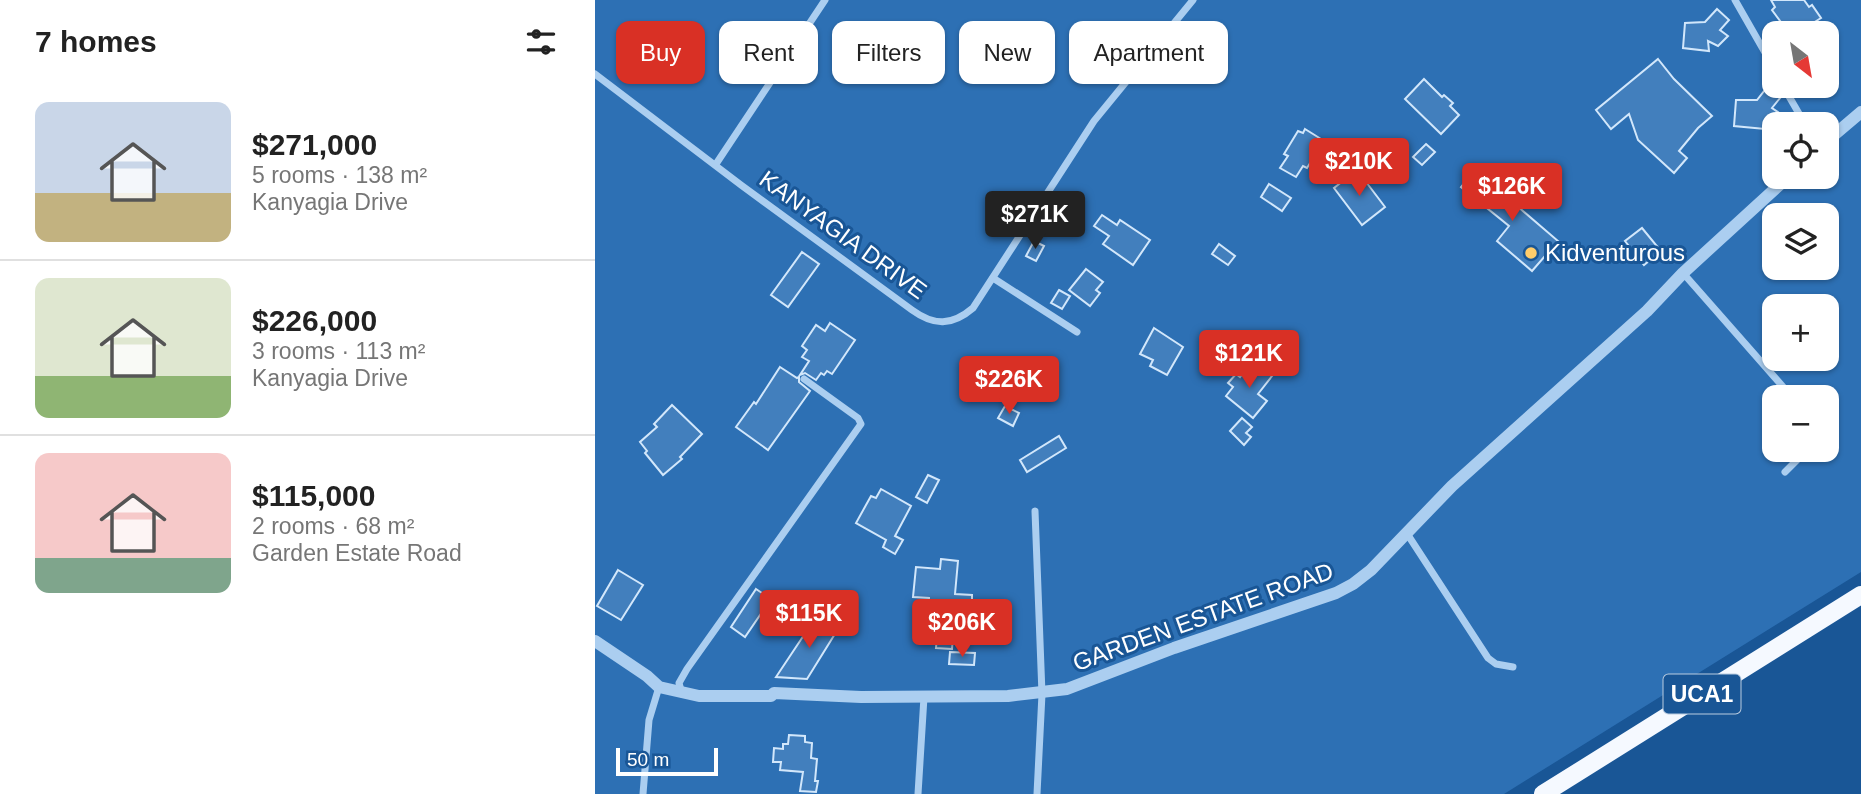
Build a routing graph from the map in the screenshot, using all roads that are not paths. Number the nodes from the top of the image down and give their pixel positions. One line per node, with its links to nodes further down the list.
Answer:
1 (825, 0): 8 (street)
2 (1193, 0): 11 (street, KANYAGIA DRIVE)
3 (1735, 0): 4 (street)
4 (1762, 47)
5 (595, 74): 8 (street, KANYAGIA DRIVE)
6 (1861, 112): 7 (street)
7 (1839, 131)
8 (716, 164): 11 (street, KANYAGIA DRIVE)
9 (1775, 189): 10 (street, GARDEN ESTATE ROAD)
10 (1683, 273): 14 (street); 18 (street, GARDEN ESTATE ROAD)
11 (993, 278): 12 (street)
12 (1077, 332)
13 (804, 379): 23 (street)
14 (1781, 385)
15 (1795, 462): 16 (street)
16 (1785, 472)
17 (1035, 511): 24 (street)
18 (1406, 532): 21 (street); 24 (street, GARDEN ESTATE ROAD)
19 (1861, 595): 29 (main road, UCA1)
20 (595, 641): 22 (street, GARDEN ESTATE ROAD)
21 (1513, 667)
22 (659, 687): 23 (street, GARDEN ESTATE ROAD); 26 (street)
23 (682, 694): 25 (street, GARDEN ESTATE ROAD)
24 (1042, 694): 25 (street, GARDEN ESTATE ROAD); 28 (street)
25 (924, 697): 27 (street)
26 (643, 794)
27 (918, 794)
28 (1037, 794)
29 (1543, 794)

